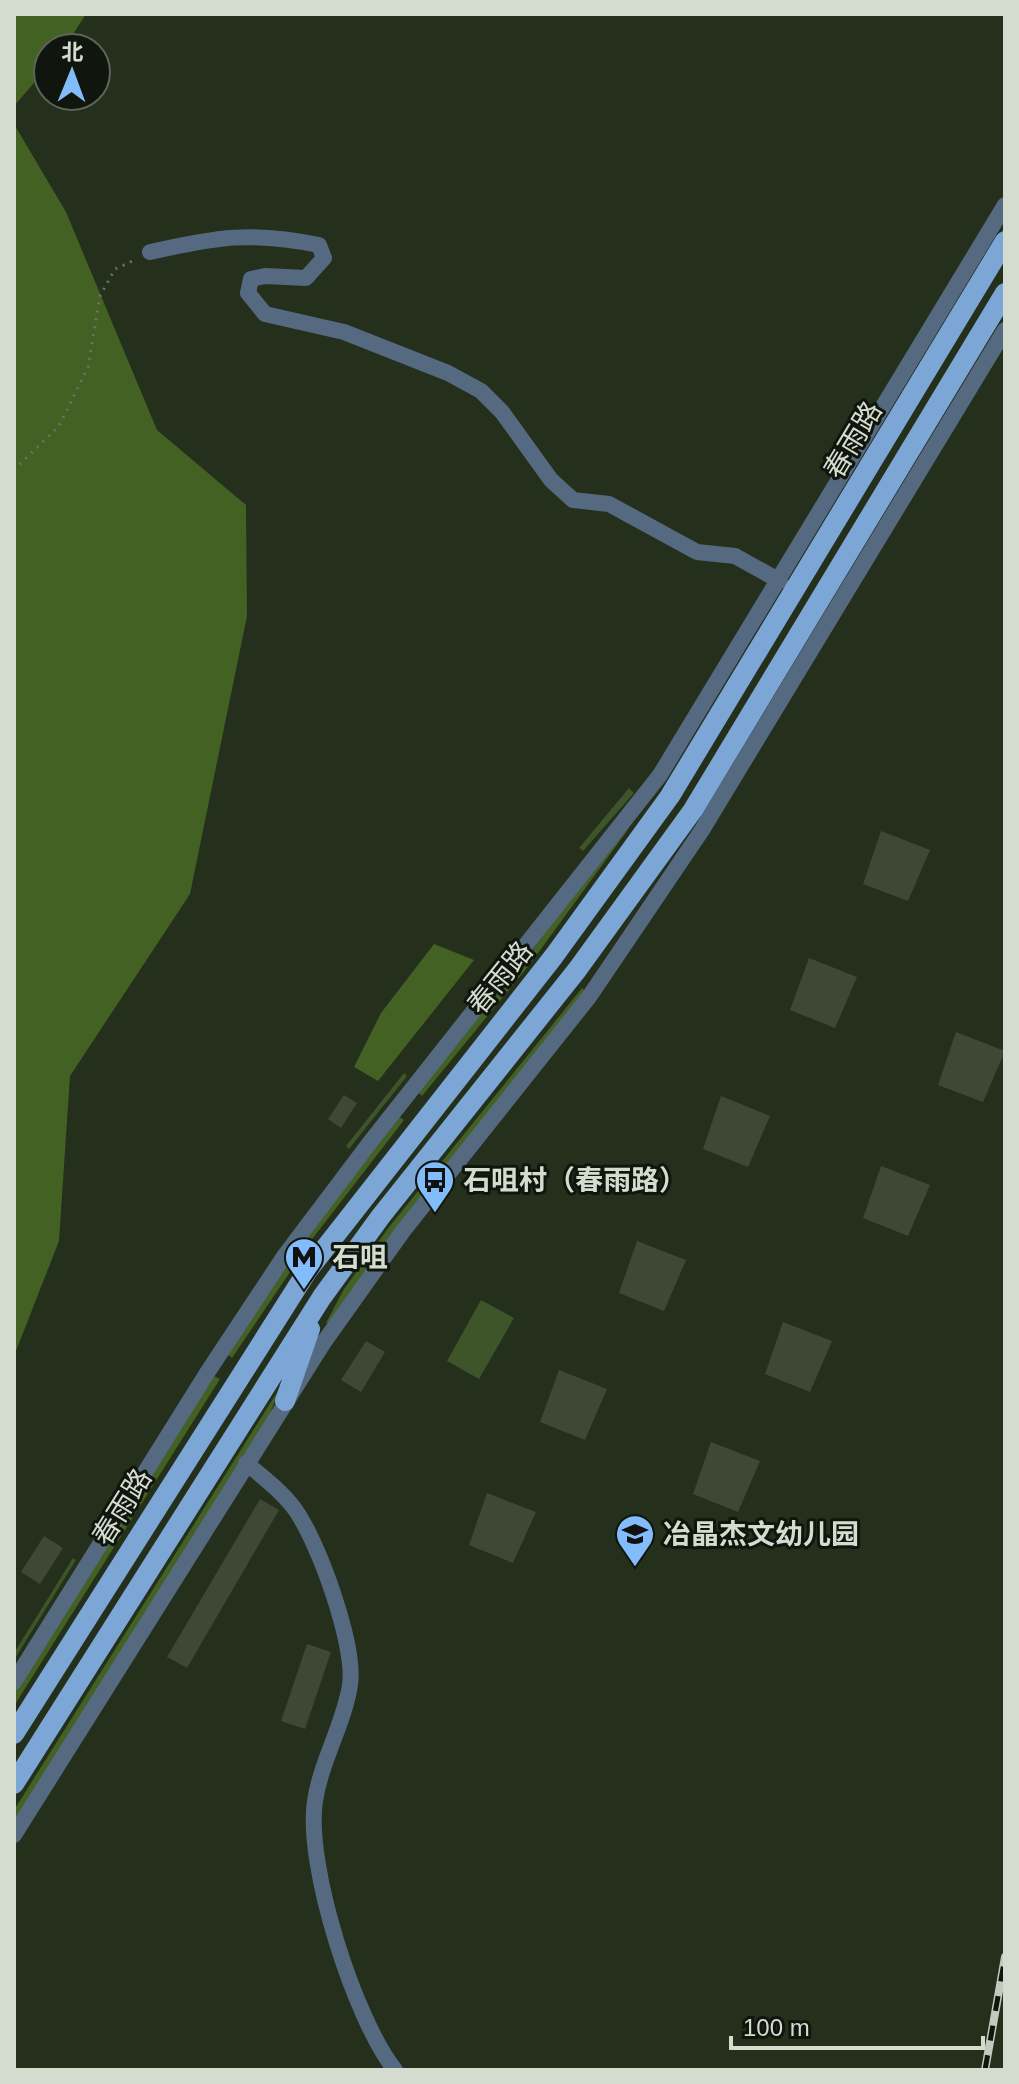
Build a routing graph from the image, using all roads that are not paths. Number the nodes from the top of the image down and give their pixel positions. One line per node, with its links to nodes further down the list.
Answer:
1 (1005, 205): 6 (street)
2 (1005, 241): 11 (main road, 春雨路)
3 (150, 252): 6 (street)
4 (1005, 293): 7 (main road, 春雨路)
5 (1005, 330): 8 (street)
6 (780, 581): 10 (street)
7 (322, 1297): 8 (main road); 12 (main road, 春雨路)
8 (285, 1401): 9 (street)
9 (246, 1463): 13 (street); 14 (street)
10 (14, 1682)
11 (14, 1734)
12 (14, 1784)
13 (14, 1835)
14 (395, 2070)

